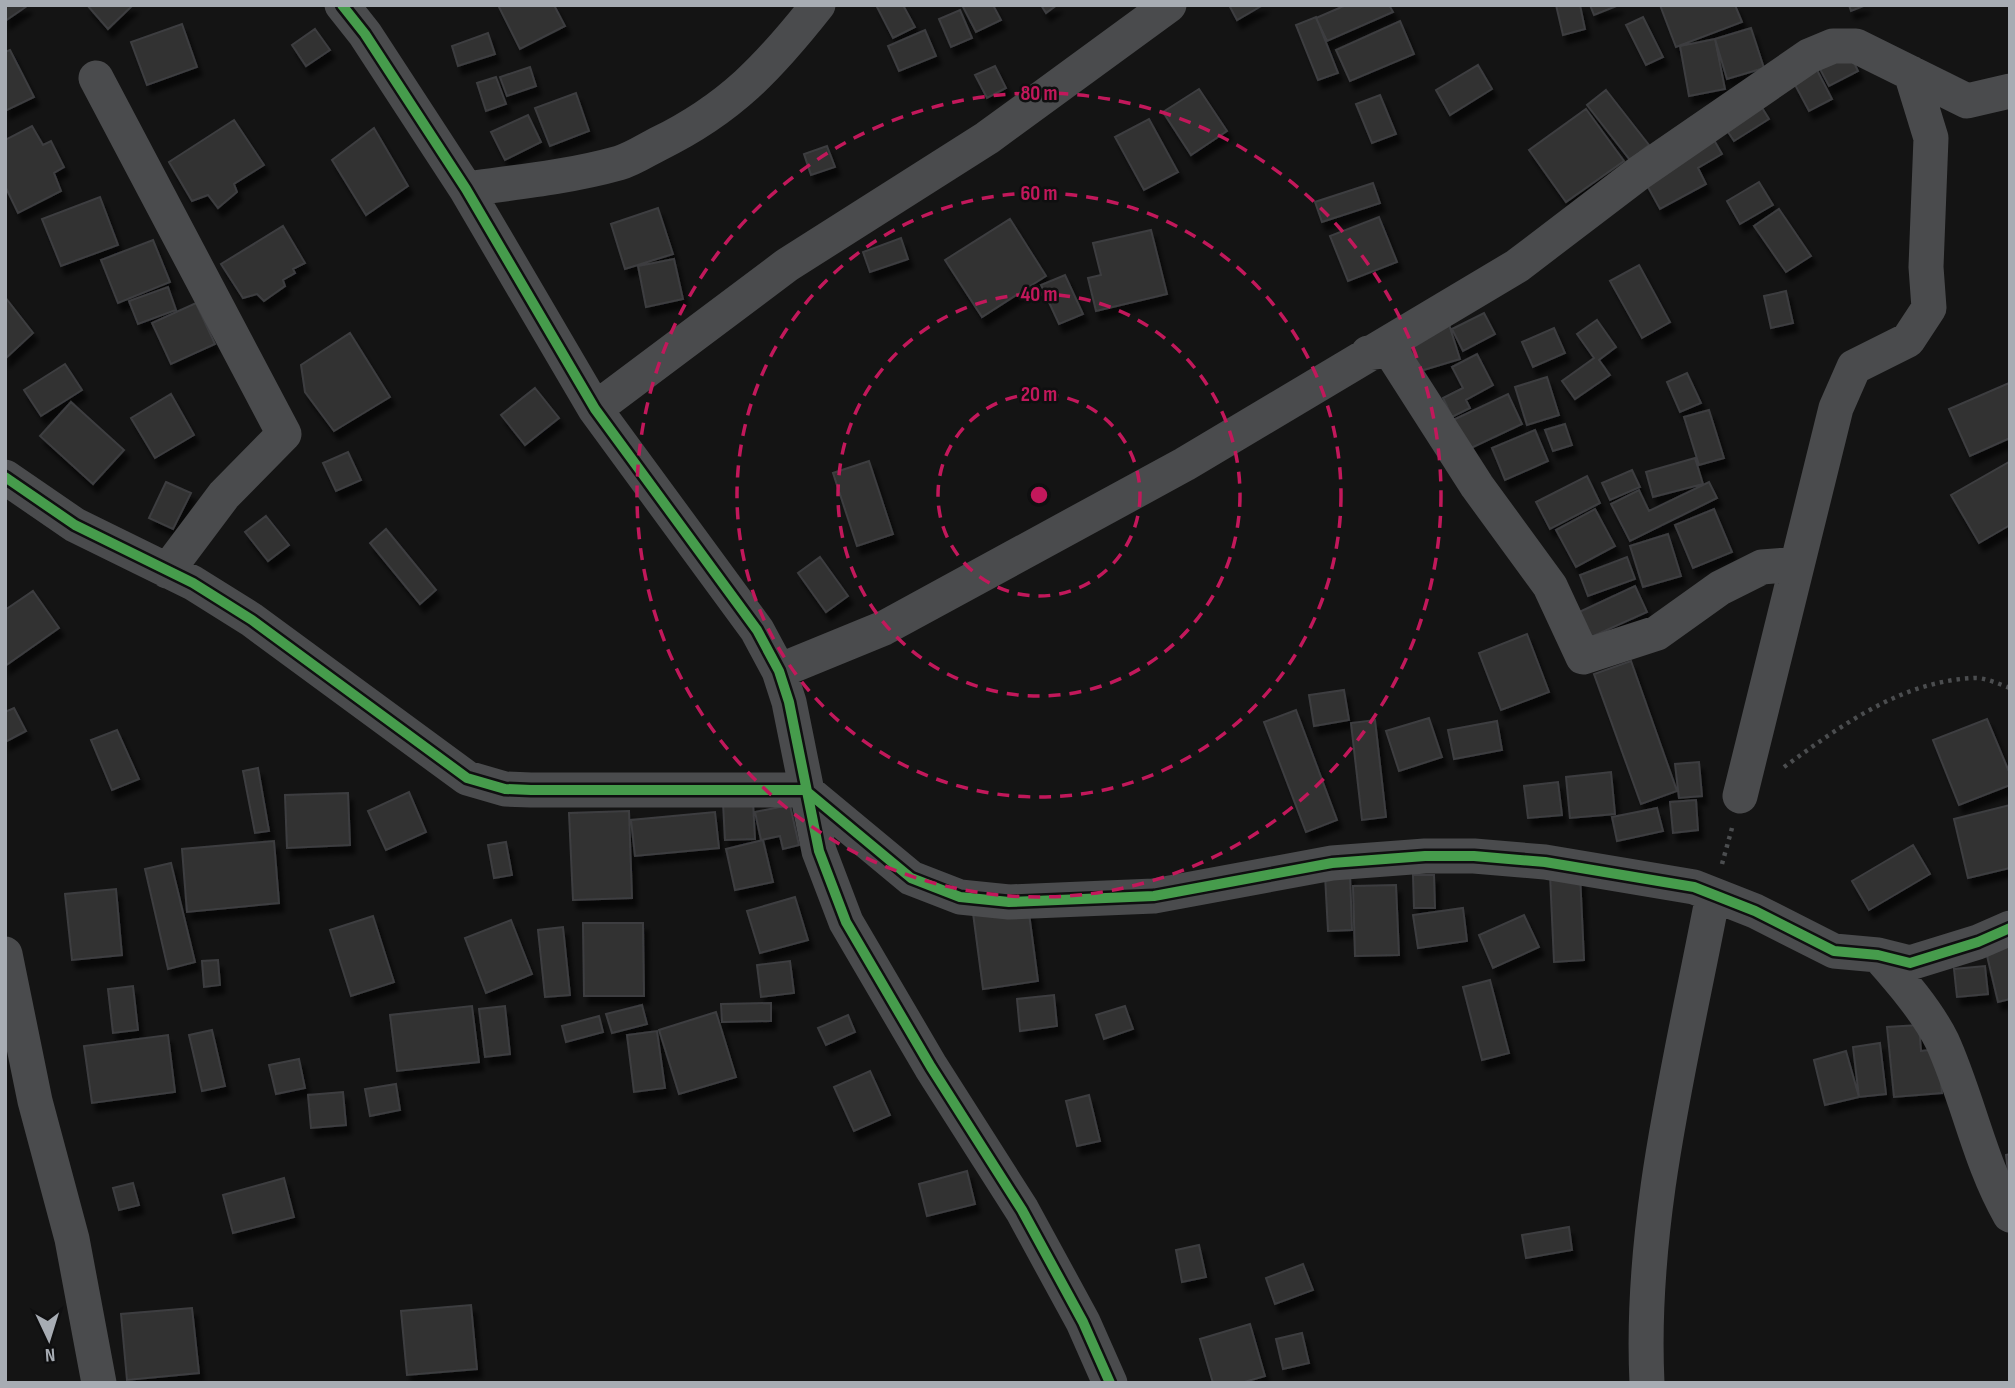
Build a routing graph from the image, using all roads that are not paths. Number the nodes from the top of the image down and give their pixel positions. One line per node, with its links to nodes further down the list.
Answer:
1 (342, 5): 7 (street)
2 (818, 5): 7 (street)
3 (1169, 5): 9 (street)
4 (1911, 73): 6 (street); 8 (street); 11 (street)
5 (96, 78): 12 (street)
6 (2010, 91)
7 (466, 188): 9 (street)
8 (1368, 353): 11 (street); 13 (street)
9 (596, 409): 13 (street)
10 (5, 477): 12 (street)
11 (1797, 564): 15 (street)
12 (167, 571): 14 (street)
13 (779, 671): 14 (street)
14 (804, 790): 16 (street); 22 (street)
15 (1740, 796)
16 (1713, 895): 19 (street); 23 (street)
17 (2010, 928): 19 (street)
18 (5, 954): 21 (street)
19 (1878, 956): 20 (street)
20 (2010, 1215)
21 (99, 1383)
22 (1110, 1383)
23 (1647, 1383)

